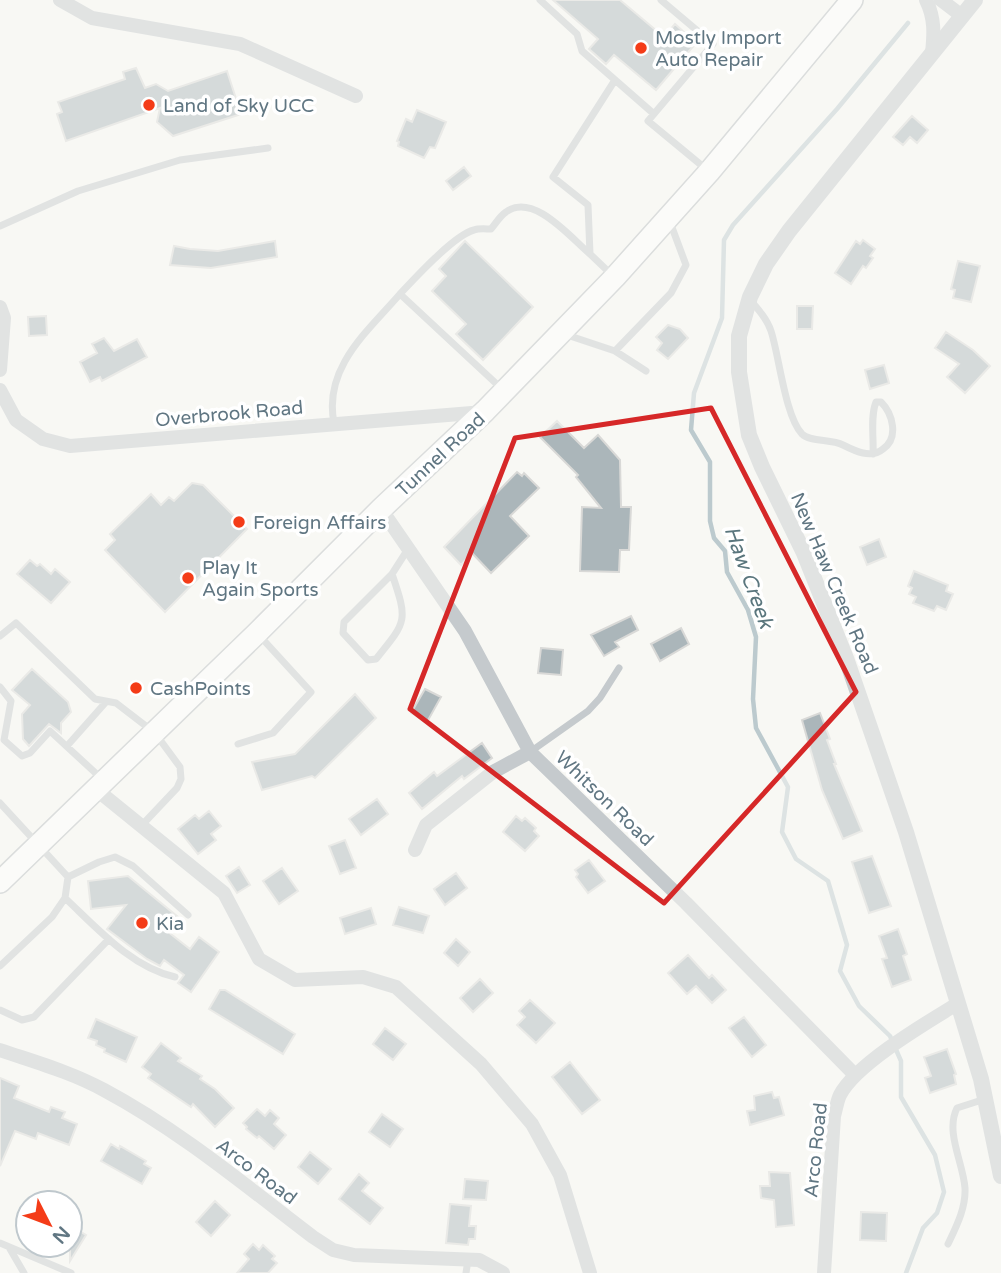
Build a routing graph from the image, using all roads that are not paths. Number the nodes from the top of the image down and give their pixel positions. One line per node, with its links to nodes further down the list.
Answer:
1 (60, 0): 10 (street)
2 (540, 0): 9 (lane)
3 (661, 0): 11 (lane)
4 (852, 0): 13 (main road, Tunnel Road)
5 (926, 0): 8 (street)
6 (941, 0): 7 (street, New Haw Creek Road)
7 (967, 6): 8 (street, New Haw Creek Road)
8 (932, 53): 19 (street, New Haw Creek Road)
9 (615, 80): 11 (lane); 16 (lane)
10 (356, 96)
11 (654, 114): 13 (lane)
12 (268, 148): 15 (lane)
13 (709, 172): 14 (main road, Tunnel Road)
14 (668, 218): 17 (main road, Tunnel Road); 22 (lane)
15 (0, 226)
16 (590, 254): 17 (lane); 18 (lane)
17 (615, 277): 21 (main road, Tunnel Road)
18 (400, 294): 26 (lane); 28 (lane)
19 (749, 299): 29 (lane); 54 (street, New Haw Creek Road)
20 (0, 307): 23 (street)
21 (561, 333): 22 (lane); 26 (main road, Tunnel Road)
22 (615, 351): 24 (lane)
23 (0, 370)
24 (646, 371)
25 (0, 390): 28 (street, Overbrook Road)
26 (505, 392): 27 (main road, Tunnel Road)
27 (485, 411): 28 (street, Overbrook Road); 30 (main road, Tunnel Road)
28 (334, 424)
29 (873, 454): 29 (lane)
30 (381, 509): 31 (street, Whitson Road); 33 (main road, Tunnel Road)
31 (408, 548): 32 (lane); 41 (street, Whitson Road)
32 (391, 574): 32 (lane)
33 (257, 633): 38 (main road, Tunnel Road); 39 (lane)
34 (0, 636): 37 (lane)
35 (619, 668): 41 (lane)
36 (0, 687): 40 (lane)
37 (106, 702): 38 (lane); 40 (lane)
38 (155, 733): 42 (main road, Tunnel Road); 44 (lane)
39 (238, 744)
40 (67, 746): 42 (lane)
41 (530, 752): 46 (street); 57 (street, Whitson Road)
42 (101, 786): 44 (street); 45 (main road, Tunnel Road)
43 (0, 803): 45 (lane)
44 (141, 826): 67 (street)
45 (39, 845): 47 (lane); 48 (main road, Tunnel Road)
46 (415, 850)
47 (68, 877): 49 (lane); 50 (lane)
48 (0, 882)
49 (65, 898): 51 (lane); 52 (lane)
50 (188, 915)
51 (109, 939): 53 (lane); 55 (lane)
52 (0, 966)
53 (175, 977)
54 (957, 1004): 57 (street, Arco Road); 58 (street, New Haw Creek Road)
55 (0, 1010)
56 (0, 1050): 63 (street, Arco Road)
57 (855, 1075): 68 (street, Arco Road)
58 (985, 1099): 59 (street, New Haw Creek Road); 61 (lane)
59 (1001, 1176)
60 (0, 1243): 62 (lane)
61 (947, 1244)
62 (10, 1248): 64 (lane); 65 (lane)
63 (467, 1266): 66 (street, Arco Road)
64 (24, 1273)
65 (71, 1273)
66 (503, 1273)
67 (590, 1273)
68 (824, 1273)

